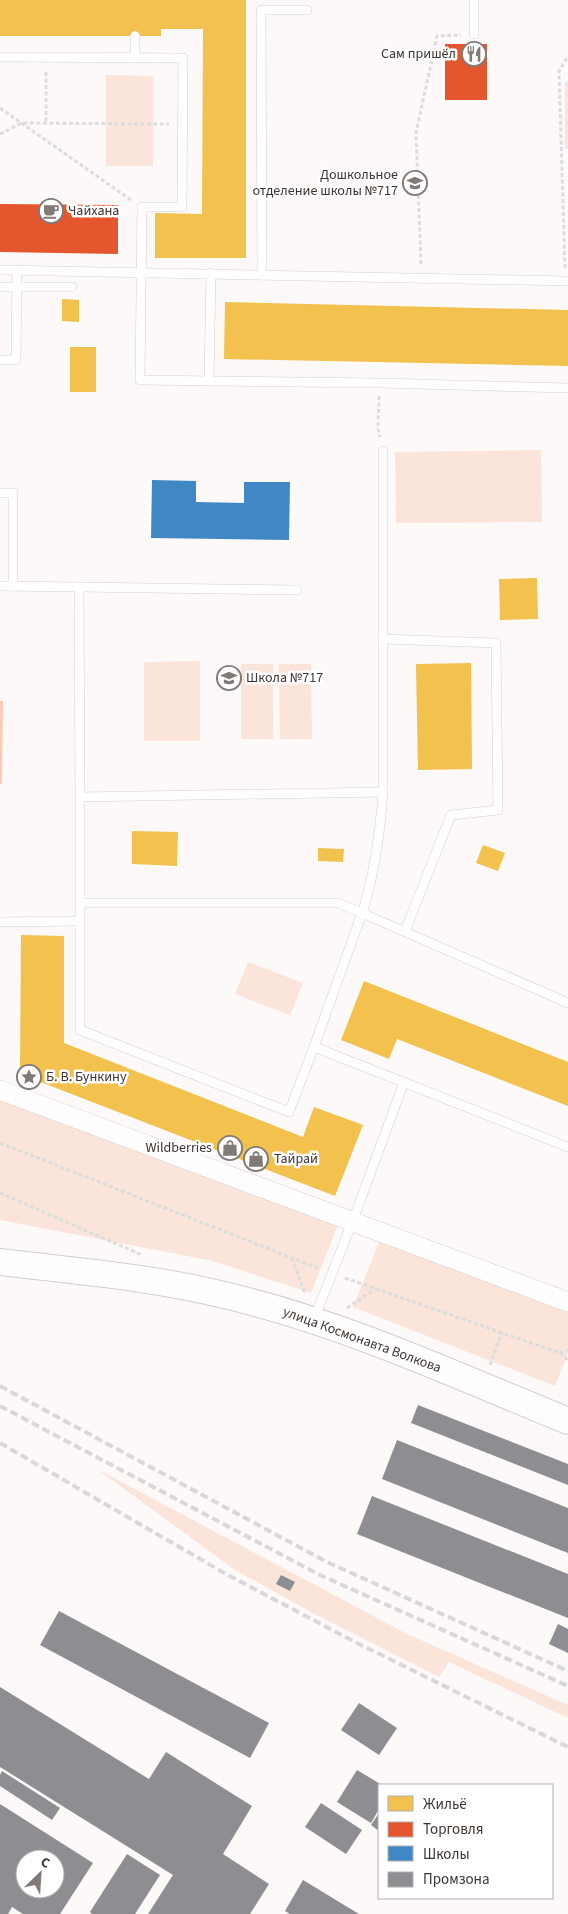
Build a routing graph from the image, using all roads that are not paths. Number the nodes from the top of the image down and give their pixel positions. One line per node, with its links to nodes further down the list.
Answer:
1 (474, 0): 3 (lane)
2 (307, 10): 11 (lane)
3 (474, 34)
4 (135, 36): 6 (lane)
5 (0, 57): 6 (lane)
6 (135, 58): 9 (lane)
7 (0, 270): 8 (lane)
8 (17, 271): 9 (lane); 14 (lane)
9 (141, 272): 10 (lane); 17 (lane)
10 (210, 274): 11 (lane); 17 (lane)
11 (262, 275): 12 (lane)
12 (567, 281)
13 (0, 286): 14 (lane)
14 (16, 287): 15 (lane); 16 (lane)
15 (72, 287)
16 (0, 360)
17 (209, 381): 18 (lane)
18 (568, 388)
19 (383, 451): 25 (lane)
20 (0, 493): 22 (lane)
21 (0, 586): 22 (lane)
22 (13, 586): 23 (lane)
23 (79, 587): 24 (lane); 27 (lane)
24 (297, 590)
25 (383, 639): 26 (lane); 32 (lane)
26 (383, 792): 27 (lane); 29 (lane)
27 (80, 797): 28 (lane)
28 (80, 903): 29 (lane); 30 (lane)
29 (362, 912): 32 (lane); 34 (lane)
30 (80, 921): 31 (lane); 34 (lane)
31 (0, 922)
32 (406, 932): 33 (lane)
33 (568, 1003)
34 (314, 1047): 35 (lane)
35 (404, 1082): 37 (lane); 38 (lane)
36 (0, 1090): 38 (street)
37 (568, 1147)
38 (352, 1223): 40 (street); 41 (lane)
39 (0, 1262): 41 (main road, улица Космонавта Волкова)
40 (568, 1302)
41 (314, 1320): 42 (main road, улица Космонавта Волкова)
42 (565, 1417)

